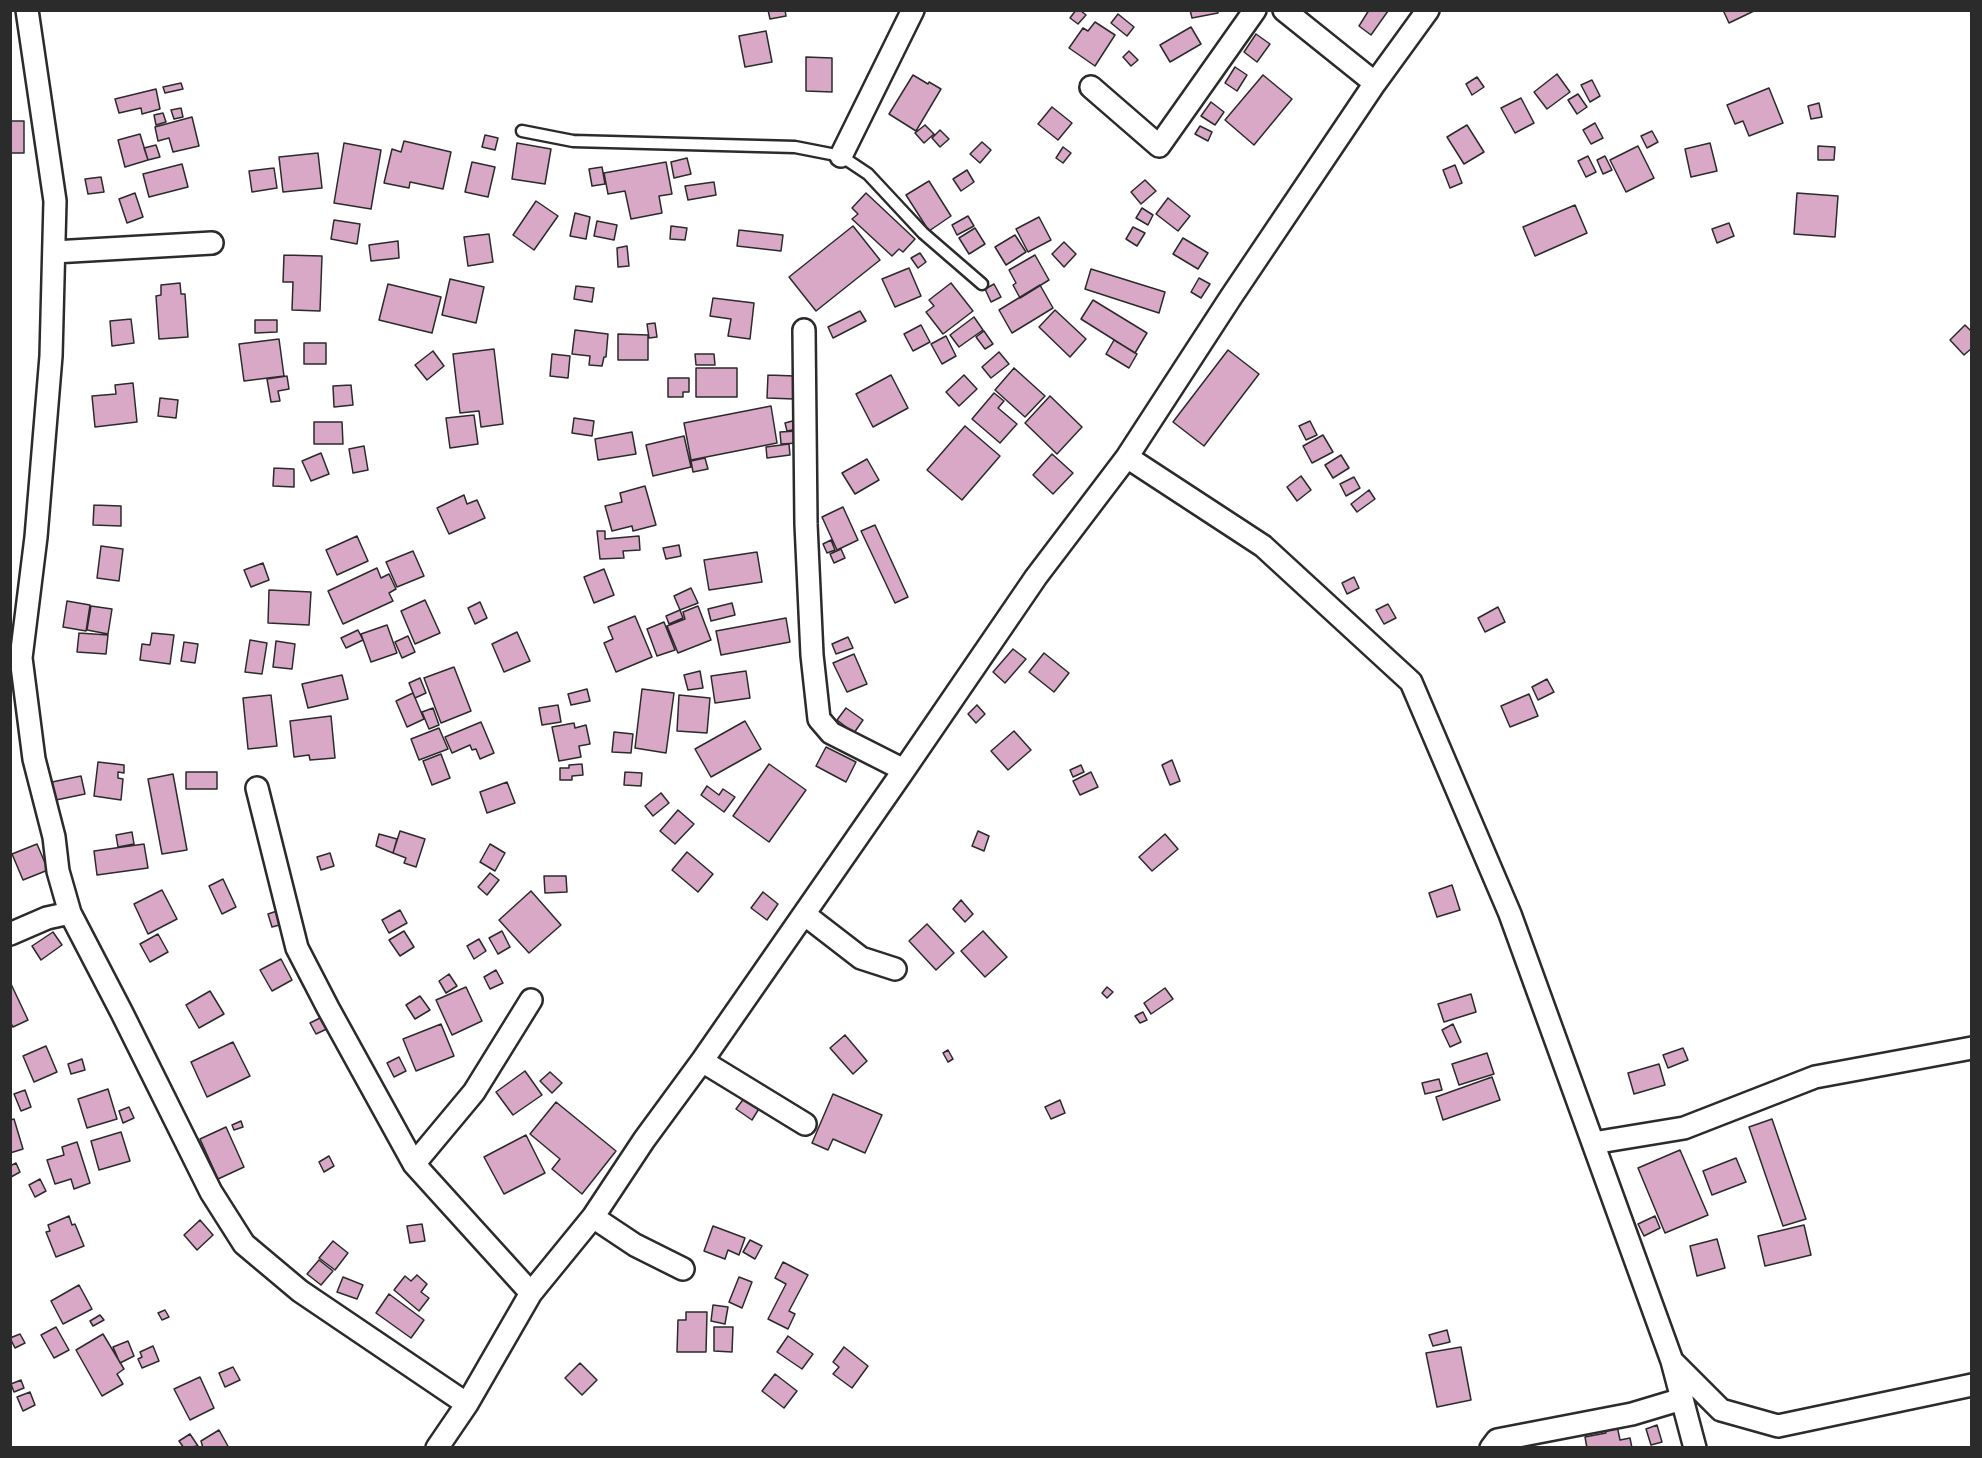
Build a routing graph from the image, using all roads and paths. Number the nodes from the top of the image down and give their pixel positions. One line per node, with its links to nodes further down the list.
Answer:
1 (27, 10): 11 (street)
2 (913, 10): 9 (street)
3 (1255, 10): 7 (street)
4 (1284, 10): 6 (street)
5 (1428, 10): 6 (street)
6 (1375, 83): 14 (street)
7 (1091, 87)
8 (522, 131): 9 (lane)
9 (841, 156): 12 (lane)
10 (212, 243): 11 (street)
11 (54, 252): 17 (street)
12 (982, 284)
13 (804, 330): 15 (street)
14 (1127, 458): 15 (street); 25 (street)
15 (904, 770): 18 (street)
16 (257, 788): 26 (street)
17 (70, 913): 19 (street); 33 (street)
18 (804, 914): 20 (street); 23 (street)
19 (10, 934)
20 (895, 969)
21 (531, 1000): 26 (street)
22 (1971, 1048): 25 (street)
23 (702, 1061): 24 (street); 27 (street)
24 (805, 1124)
25 (1593, 1143): 30 (street)
26 (414, 1164): 29 (street)
27 (593, 1216): 28 (street); 29 (street)
28 (683, 1269)
29 (531, 1293): 33 (street)
30 (1672, 1361): 31 (street); 32 (street)
31 (1971, 1385)
32 (1682, 1399): 35 (street); 36 (street)
33 (467, 1404): 34 (street)
34 (437, 1448)
35 (1491, 1448)
36 (1695, 1448)

